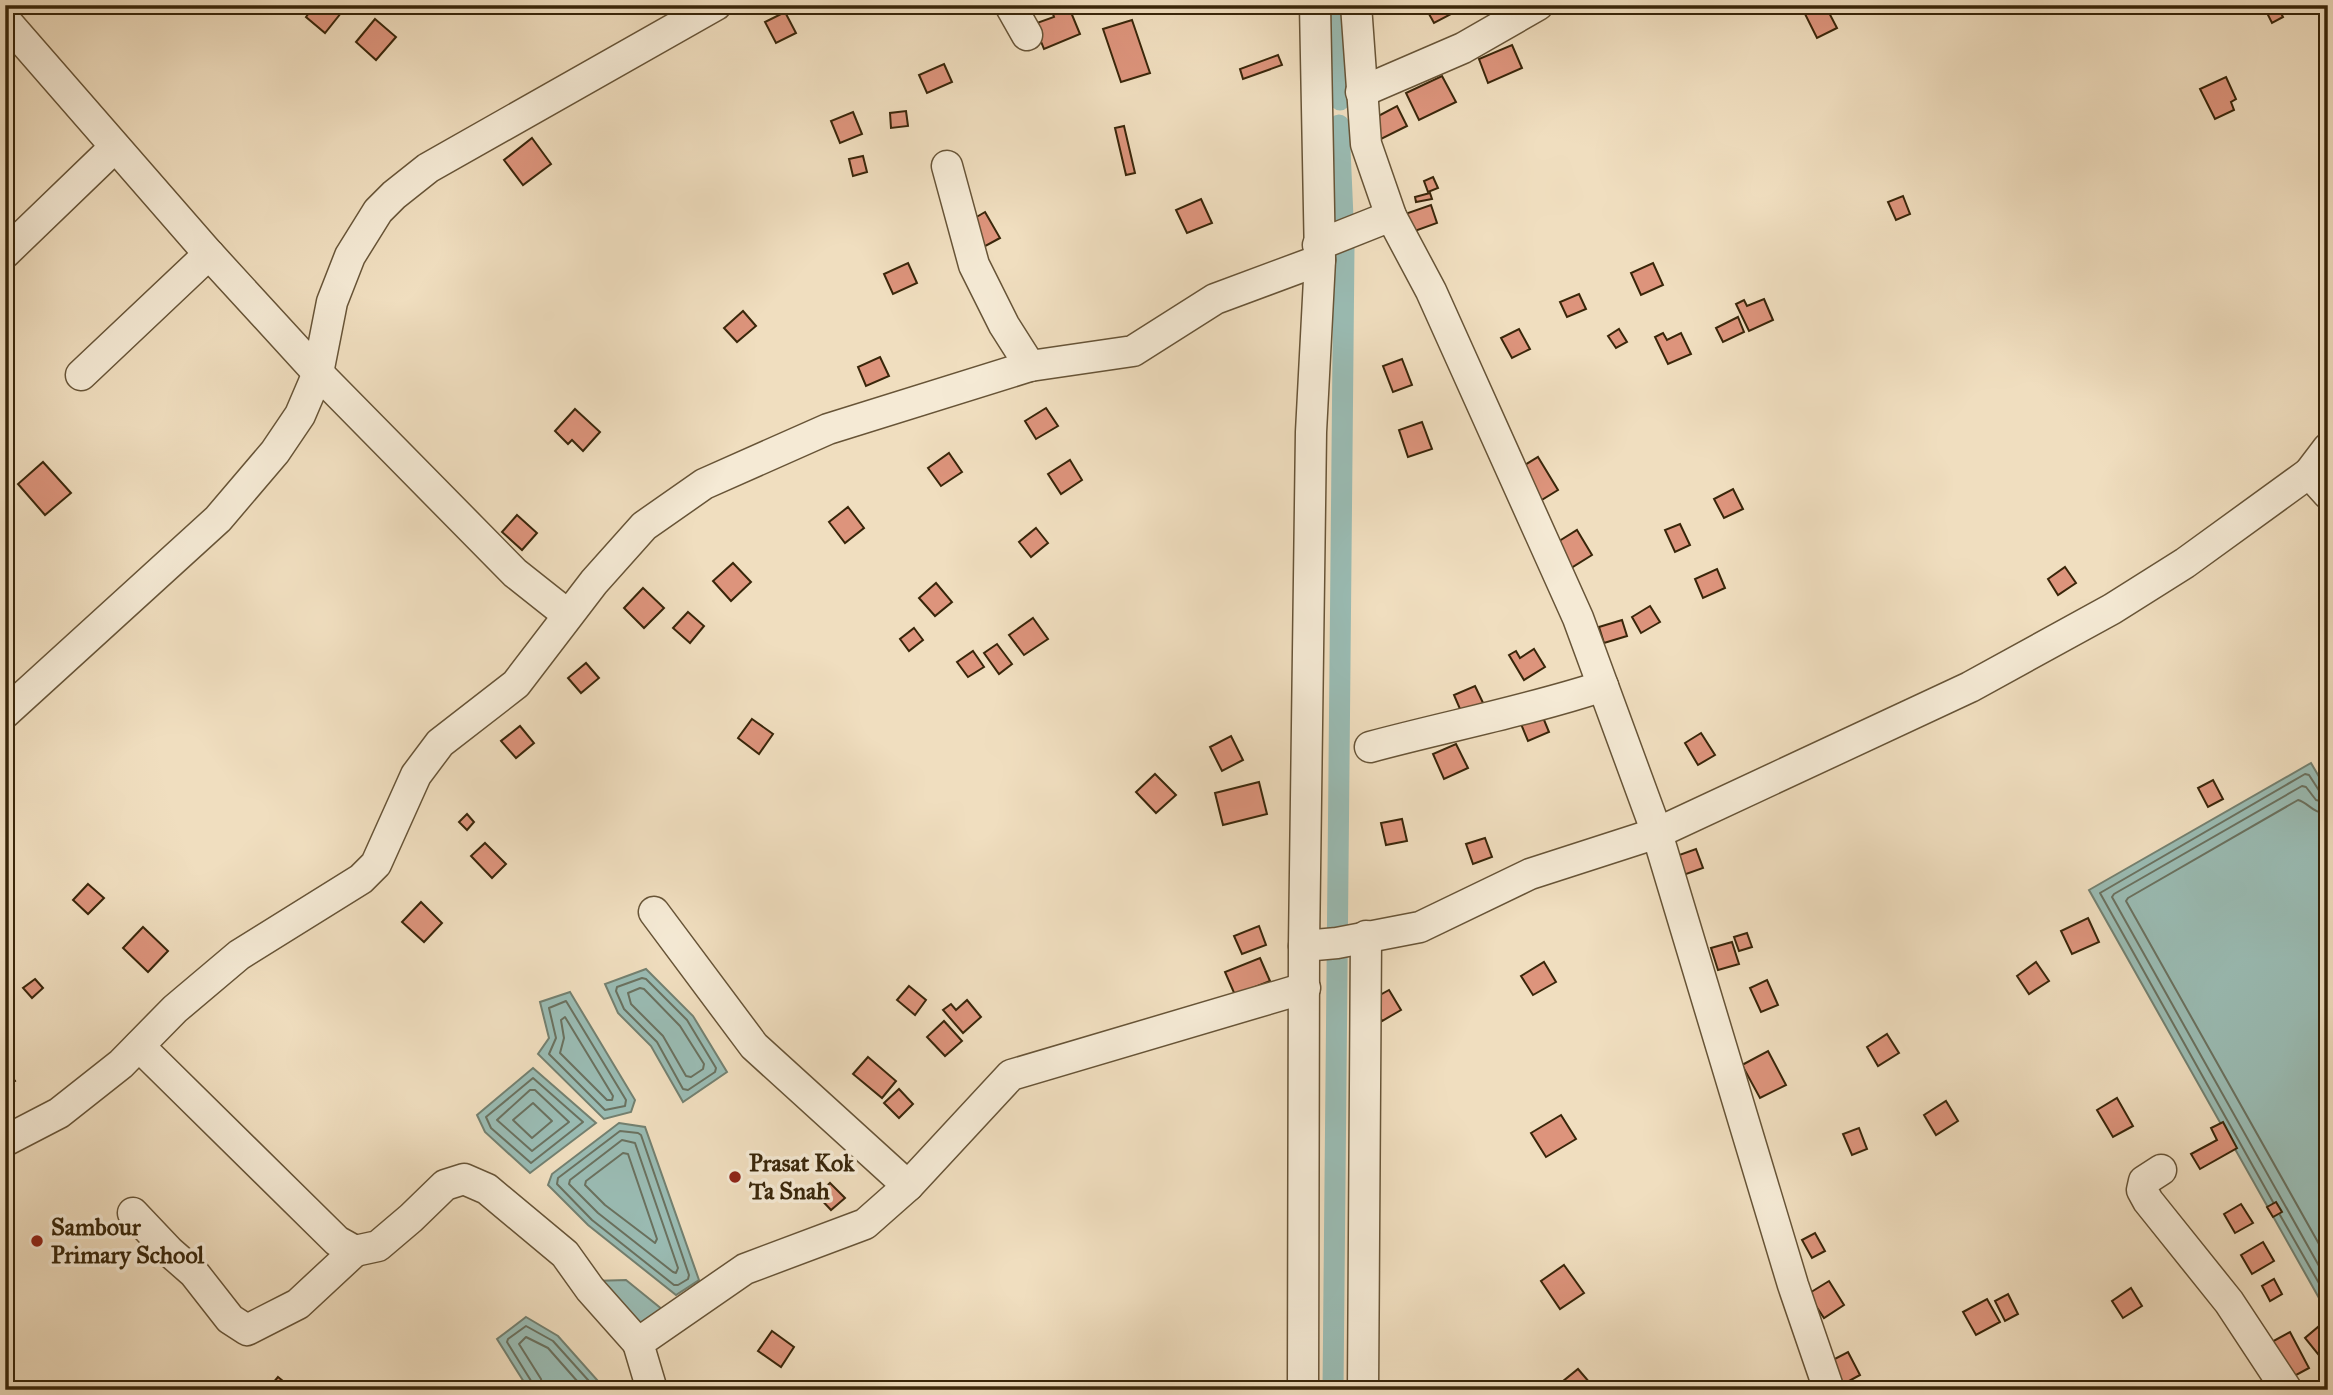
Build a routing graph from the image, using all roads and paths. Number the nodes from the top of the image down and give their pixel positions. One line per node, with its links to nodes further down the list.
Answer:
1 (1010, 5): 6 (street)
2 (1315, 5): 9 (street)
3 (1356, 5): 8 (street)
4 (1538, 5): 8 (street)
5 (696, 10): 17 (street)
6 (1027, 35)
7 (10, 38): 10 (street)
8 (1362, 103): 9 (street); 12 (street)
9 (1317, 115): 14 (street)
10 (115, 147): 13 (street); 15 (street)
11 (947, 166): 16 (street)
12 (1391, 216): 14 (street); 22 (street)
13 (5, 253)
14 (1319, 253): 16 (street); 28 (street)
15 (209, 254): 17 (street); 18 (street)
16 (1030, 366): 21 (street)
17 (318, 373): 21 (street); 23 (street)
18 (81, 375)
19 (2328, 448): 20 (street)
20 (2318, 483): 25 (street)
21 (568, 615): 30 (street)
22 (1603, 686): 24 (street); 25 (street)
23 (5, 713)
24 (1370, 747)
25 (1657, 833): 27 (street); 40 (street)
26 (654, 912): 33 (street)
27 (1366, 936): 28 (street); 39 (street)
28 (1304, 946): 29 (street)
29 (1305, 988): 33 (street); 38 (street)
30 (139, 1046): 31 (street); 35 (street)
31 (5, 1141)
32 (2161, 1170): 41 (street)
33 (908, 1186): 36 (street)
34 (133, 1213): 35 (street)
35 (355, 1251): 36 (street)
36 (639, 1343): 37 (street)
37 (652, 1390)
38 (1303, 1390)
39 (1363, 1390)
40 (1829, 1390)
41 (2287, 1390)

